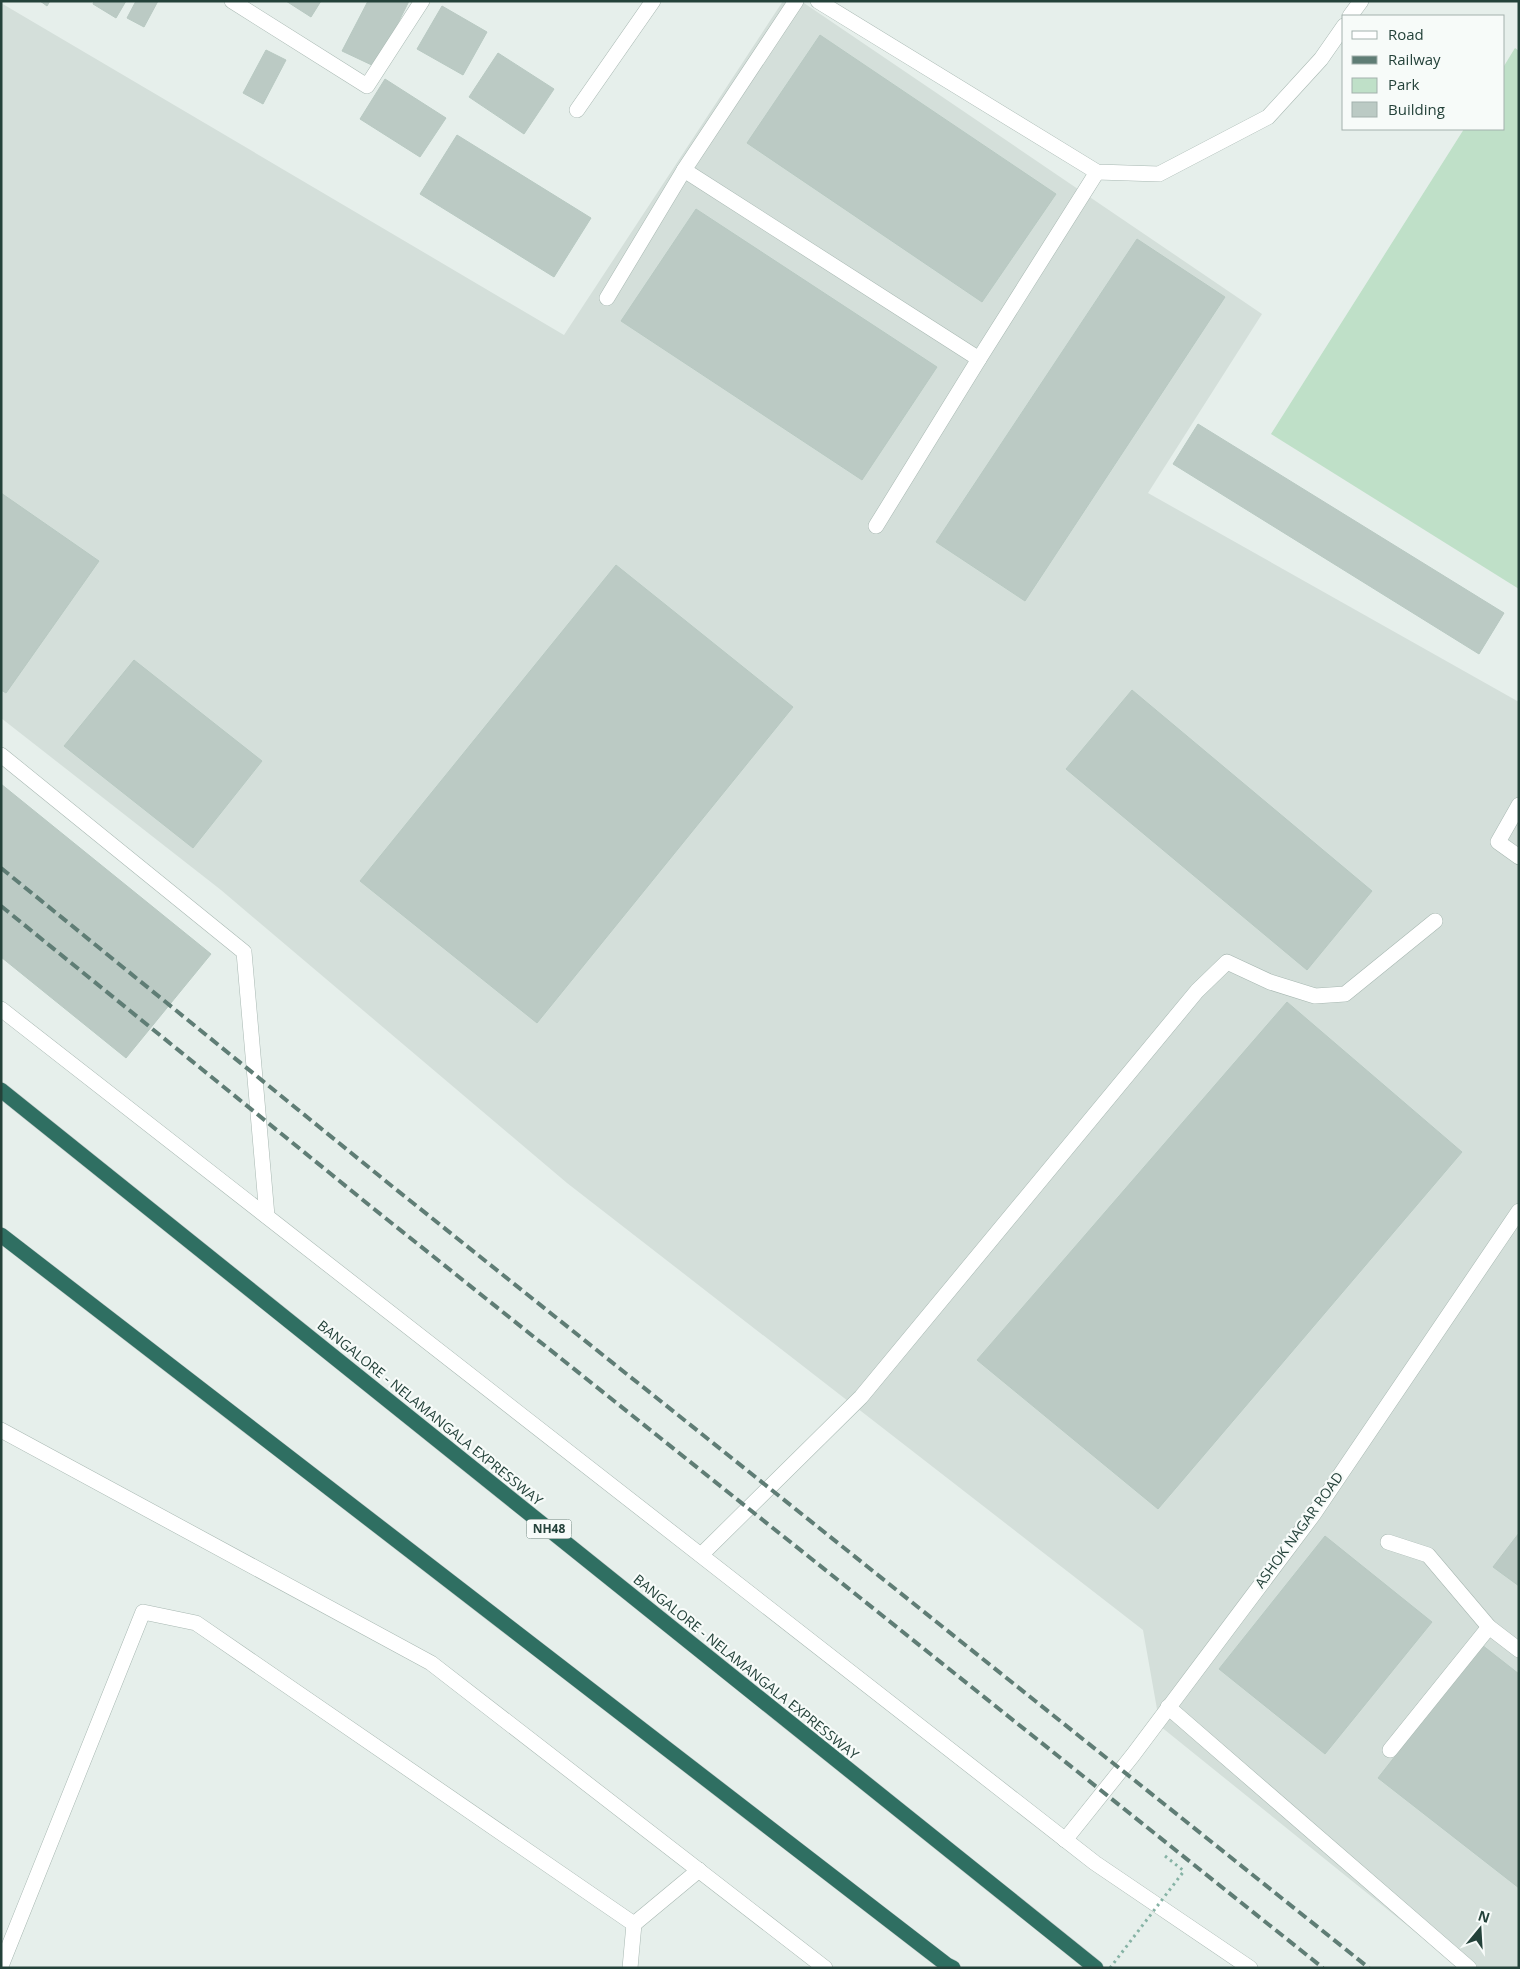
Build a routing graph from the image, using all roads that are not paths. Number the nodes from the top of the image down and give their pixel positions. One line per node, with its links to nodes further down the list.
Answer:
1 (232, 1): 2 (street)
2 (422, 1)
3 (653, 1): 9 (street)
4 (796, 1): 10 (street)
5 (818, 1): 11 (street)
6 (1361, 1): 7 (street)
7 (1351, 15)
8 (1342, 29): 11 (street)
9 (577, 110)
10 (684, 170): 12 (street); 13 (street)
11 (1097, 172): 13 (street)
12 (607, 298)
13 (979, 359): 14 (street)
14 (876, 526)
15 (1, 755): 22 (street)
16 (1519, 805): 17 (street)
17 (1519, 857)
18 (1435, 920): 26 (street)
19 (1, 1009): 22 (street)
20 (1, 1090): 38 (highway, BANGALORE - NELAMANGALA EXPRESSWAY / NH48)
21 (1519, 1211): 29 (street, ASHOK NAGAR ROAD)
22 (267, 1216): 26 (street)
23 (1, 1234): 35 (highway)
24 (1, 1430): 32 (street)
25 (1388, 1542): 27 (street)
26 (701, 1555): 31 (street)
27 (1489, 1627): 28 (street); 30 (street)
28 (1519, 1650)
29 (1168, 1707): 31 (street, ASHOK NAGAR ROAD); 40 (street)
30 (1390, 1750)
31 (1065, 1840): 39 (street)
32 (699, 1870): 33 (street); 37 (street)
33 (634, 1924): 34 (street); 36 (street)
34 (1, 1966)
35 (950, 1966)
36 (630, 1968)
37 (825, 1968)
38 (1096, 1968)
39 (1250, 1968)
40 (1469, 1968)

